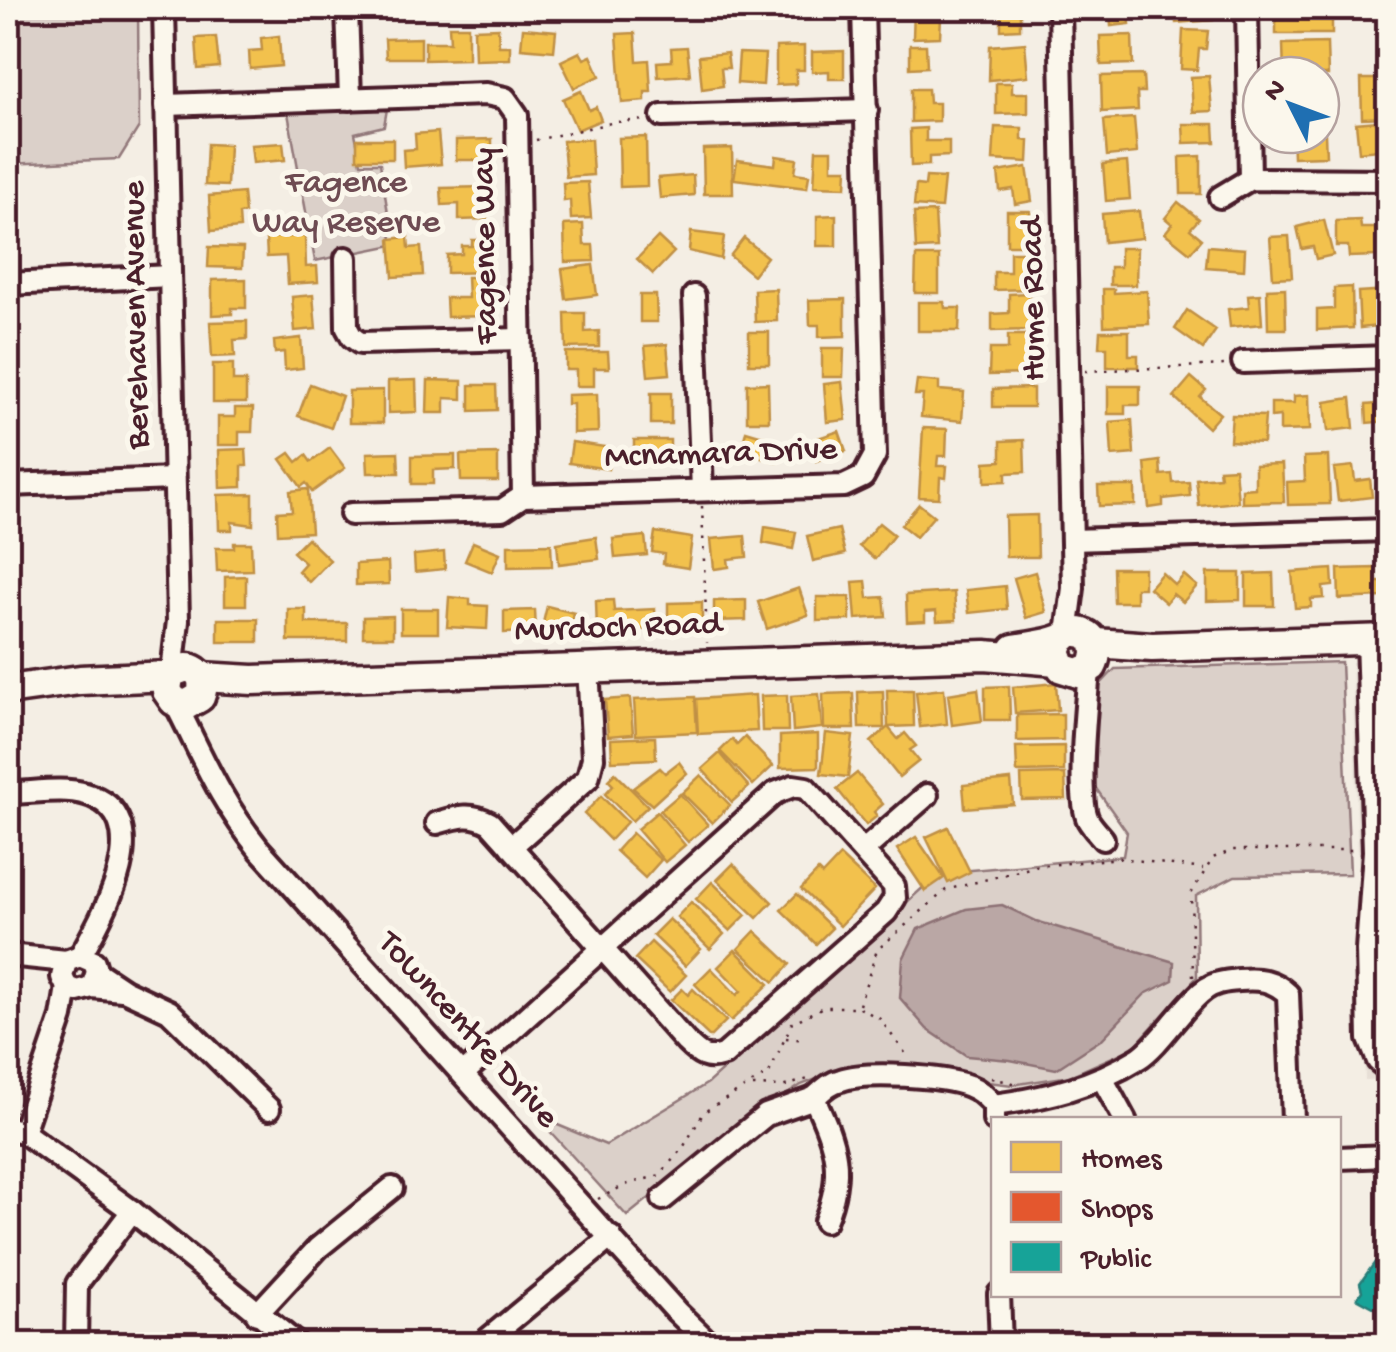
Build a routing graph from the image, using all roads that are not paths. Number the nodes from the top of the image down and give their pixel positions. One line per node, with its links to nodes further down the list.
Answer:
1 (164, 8): 7 (street, Berehaven Avenue)
2 (347, 8): 6 (street)
3 (864, 8): 8 (street, Mcnamara Drive)
4 (1060, 8): 26 (street, Hume Road)
5 (1247, 8): 10 (street)
6 (350, 100): 7 (street, Fagence Way); 17 (street, Fagence Way)
7 (166, 104): 14 (street, Berehaven Avenue)
8 (867, 110): 9 (street); 22 (street, Mcnamara Drive)
9 (662, 116)
10 (1250, 179): 11 (street); 12 (street)
11 (1388, 180)
12 (1220, 198)
13 (346, 258): 17 (street)
14 (170, 276): 15 (street); 20 (street, Berehaven Avenue)
15 (8, 284)
16 (694, 296): 22 (street)
17 (521, 339): 23 (street, Fagence Way)
18 (1388, 357): 19 (street)
19 (1243, 362)
20 (174, 479): 21 (street); 30 (street, Berehaven Avenue)
21 (8, 485)
22 (702, 490): 23 (street, Mcnamara Drive)
23 (524, 496): 24 (street, Mcnamara Drive)
24 (351, 514)
25 (1388, 530): 26 (street)
26 (1072, 540): 28 (street, Hume Road)
27 (1378, 640): 28 (main road, Murdoch Road); 38 (street)
28 (1078, 652): 29 (main road, Murdoch Road); 35 (street, Hume Road)
29 (588, 668): 30 (main road, Murdoch Road); 36 (street)
30 (185, 686): 31 (main road, Murdoch Road); 43 (street, Towncentre Drive)
31 (8, 690)
32 (8, 793): 41 (street)
33 (927, 794): 37 (street)
34 (437, 823): 36 (street)
35 (1103, 839)
36 (510, 847): 39 (street)
37 (864, 850): 39 (street); 39 (street)
38 (1381, 850): 42 (street)
39 (602, 950): 43 (street)
40 (8, 955): 41 (street)
41 (80, 974): 46 (street); 50 (street)
42 (1388, 1070)
43 (462, 1074): 57 (street, Towncentre Drive)
44 (1102, 1078): 47 (street); 48 (street); 49 (street)
45 (814, 1098): 47 (street); 54 (street); 56 (street)
46 (270, 1109)
47 (994, 1112)
48 (1122, 1117)
49 (1293, 1117)
50 (15, 1130): 55 (street)
51 (1388, 1156): 52 (street)
52 (1341, 1158)
53 (392, 1188): 59 (street)
54 (663, 1199)
55 (132, 1211): 59 (street); 60 (street)
56 (825, 1222)
57 (611, 1237): 62 (street); 63 (street, Towncentre Drive)
58 (999, 1297): 64 (street)
59 (257, 1314): 61 (street)
60 (76, 1344)
61 (296, 1344)
62 (482, 1344)
63 (710, 1344)
64 (1000, 1344)

